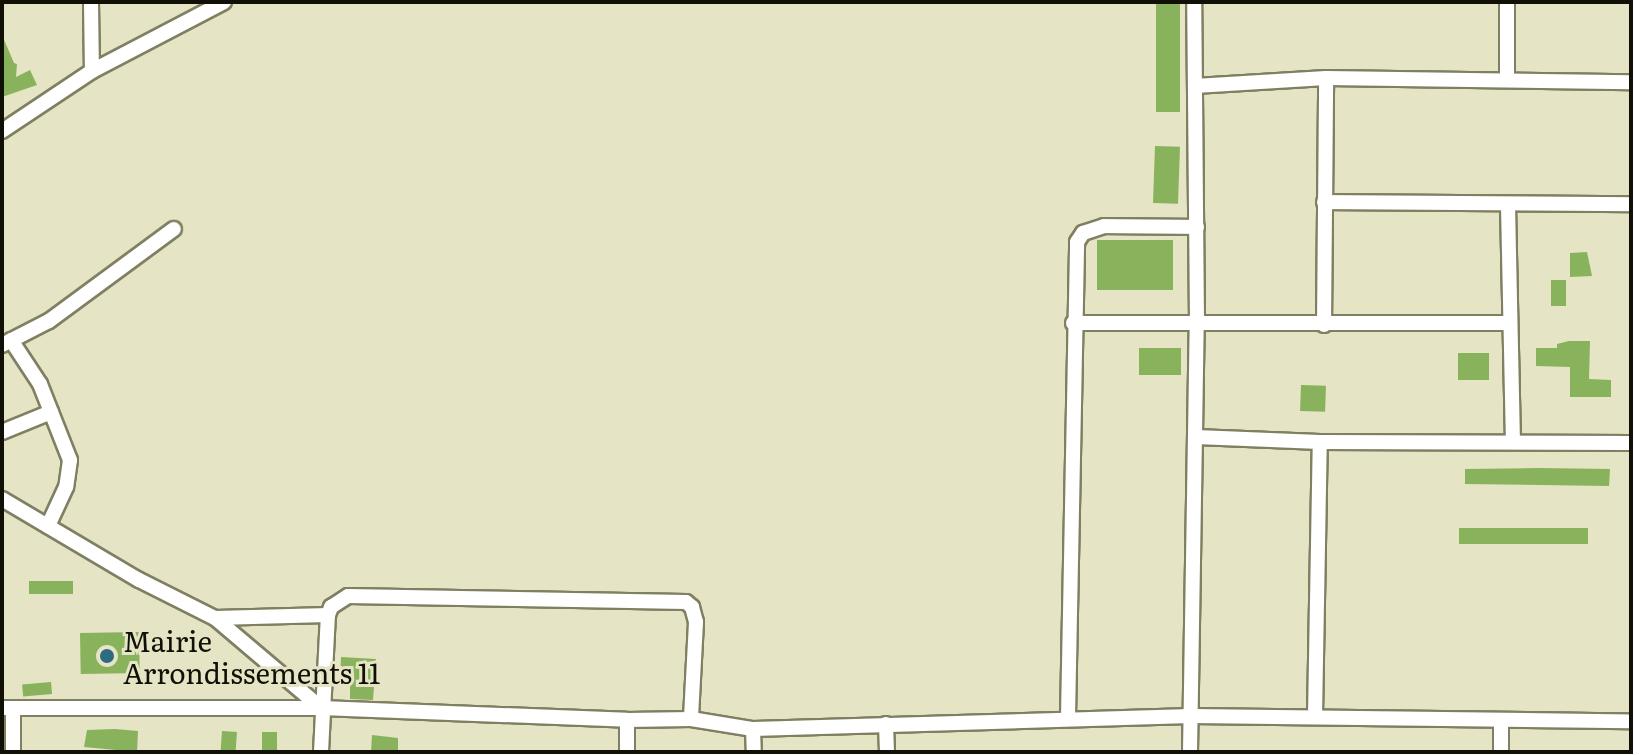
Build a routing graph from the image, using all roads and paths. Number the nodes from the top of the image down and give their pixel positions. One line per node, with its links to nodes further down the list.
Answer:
1 (91, 2): 5 (street)
2 (224, 2): 5 (street)
3 (1194, 2): 9 (street)
4 (1507, 2): 7 (street)
5 (92, 71): 10 (street)
6 (1326, 78): 7 (street); 9 (street); 11 (street)
7 (1507, 79): 8 (street)
8 (1631, 82)
9 (1195, 86): 14 (street)
10 (2, 131)
11 (1324, 202): 13 (street); 19 (street)
12 (1631, 204): 13 (street)
13 (1508, 205): 18 (street)
14 (1197, 227): 16 (street); 17 (street)
15 (174, 229): 20 (street)
16 (1073, 323): 17 (street); 35 (street)
17 (1197, 323): 19 (street); 23 (street)
18 (1509, 323): 19 (street); 24 (street)
19 (1324, 325)
20 (7, 342): 21 (street)
21 (51, 412): 22 (street); 28 (street)
22 (2, 432)
23 (1196, 437): 25 (street); 33 (street)
24 (1513, 440): 25 (street); 26 (street)
25 (1320, 442): 34 (street)
26 (1631, 443)
27 (2, 499): 28 (street)
28 (48, 526): 30 (street)
29 (328, 615): 30 (street); 32 (street); 36 (street)
30 (215, 618): 32 (street)
31 (8, 708): 32 (street); 42 (street)
32 (321, 708): 37 (street); 43 (street)
33 (1191, 716): 34 (street); 35 (street); 47 (street)
34 (1315, 716): 38 (street)
35 (1068, 717): 40 (street)
36 (691, 719): 37 (street); 41 (street)
37 (627, 720): 44 (street)
38 (1501, 720): 39 (street); 48 (street)
39 (1631, 721)
40 (886, 724): 41 (street); 46 (street)
41 (753, 729): 45 (street)
42 (13, 752)
43 (321, 752)
44 (627, 752)
45 (754, 752)
46 (887, 752)
47 (1190, 752)
48 (1501, 752)

